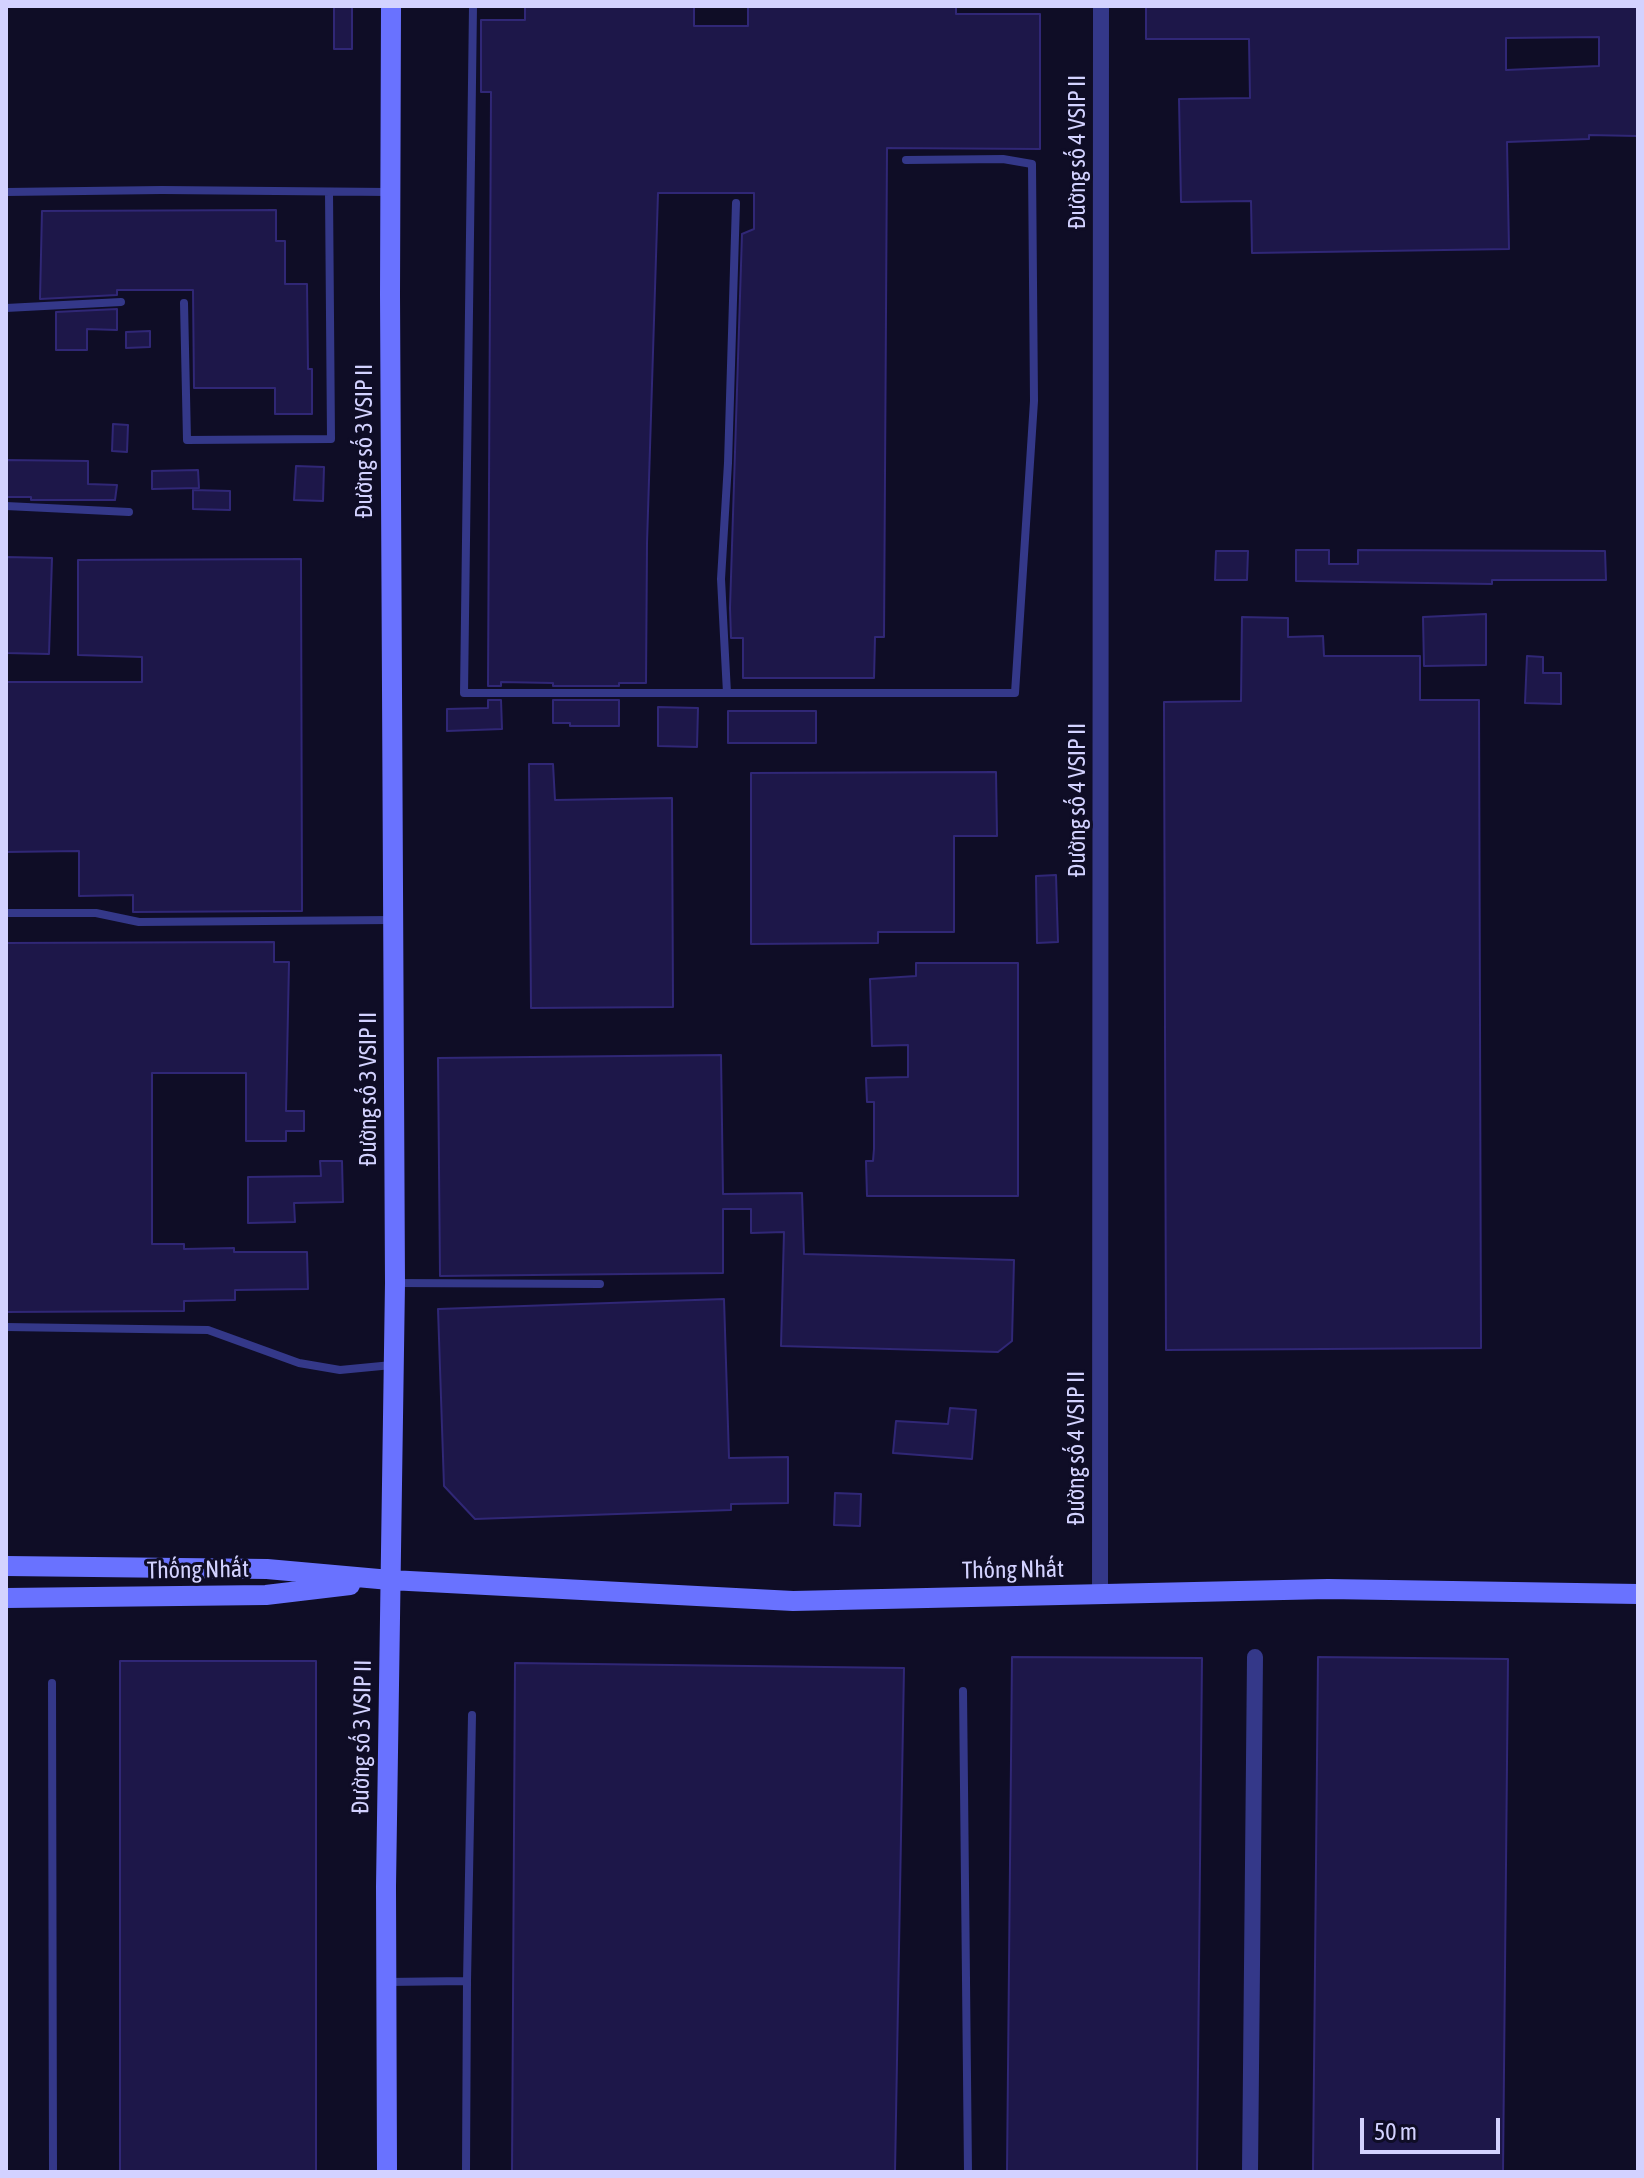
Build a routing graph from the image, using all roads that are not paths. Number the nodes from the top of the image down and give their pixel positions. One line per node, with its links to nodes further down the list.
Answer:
1 (391, 6): 7 (street, Đường số 3 VSIP II)
2 (473, 6): 14 (lane)
3 (1101, 6): 23 (street, Đường số 4 VSIP II)
4 (906, 160): 14 (lane)
5 (6, 192): 6 (lane)
6 (329, 192): 7 (lane); 10 (lane)
7 (390, 192): 16 (street, Đường số 3 VSIP II)
8 (736, 203): 14 (lane)
9 (121, 302): 11 (lane)
10 (184, 303)
11 (6, 308)
12 (6, 506): 13 (lane)
13 (129, 512)
14 (727, 693)
15 (6, 913): 16 (lane)
16 (393, 920): 17 (street, Đường số 3 VSIP II)
17 (395, 1283): 18 (lane); 20 (street, Đường số 3 VSIP II)
18 (600, 1284)
19 (6, 1327): 20 (lane)
20 (392, 1365): 22 (street, Đường số 3 VSIP II)
21 (6, 1566): 22 (street, Thống Nhất)
22 (390, 1580): 23 (street, Thống Nhất); 25 (street, Thống Nhất); 31 (street, Đường số 3 VSIP II)
23 (1100, 1594): 24 (street, Thống Nhất)
24 (1638, 1594)
25 (6, 1598)
26 (1255, 1657): 36 (street)
27 (52, 1683): 32 (lane)
28 (963, 1691): 35 (lane)
29 (472, 1715): 30 (lane)
30 (467, 1981): 31 (lane); 34 (lane)
31 (386, 1982): 33 (street, Đường số 3 VSIP II)
32 (53, 2172)
33 (387, 2172)
34 (466, 2172)
35 (968, 2172)
36 (1250, 2172)

